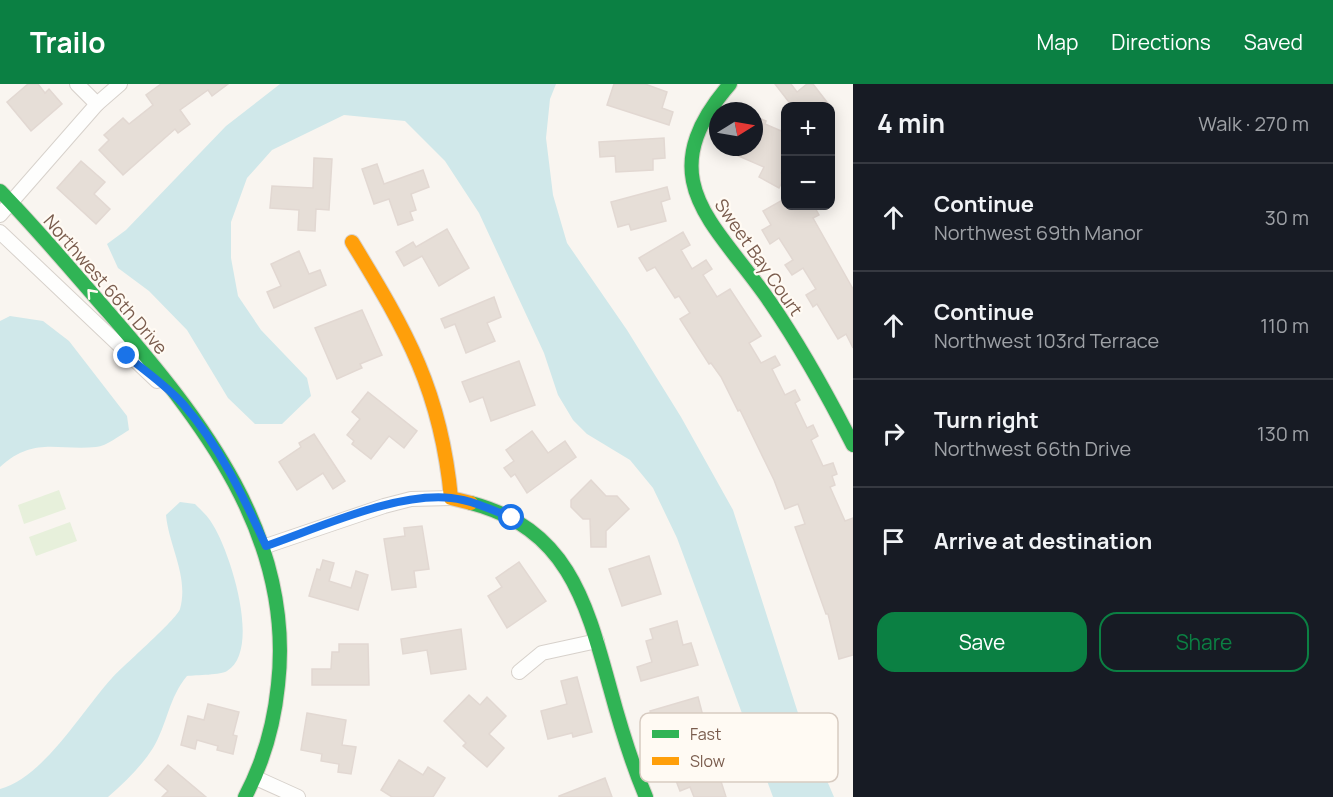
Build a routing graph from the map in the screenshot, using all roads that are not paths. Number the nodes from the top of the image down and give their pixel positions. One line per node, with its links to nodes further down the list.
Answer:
1 (77, 84): 4 (street)
2 (120, 84): 4 (street)
3 (730, 84): 11 (street, Sweet Bay Court)
4 (97, 104): 6 (street)
5 (0, 191): 6 (street, Northwest 66th Drive)
6 (10, 201): 7 (street); 10 (street, Northwest 66th Drive, one-way to 6)
7 (0, 214)
8 (0, 232): 10 (street, Northwest 66th Drive)
9 (352, 242): 12 (street)
10 (182, 403): 13 (street, Northwest 66th Drive)
11 (853, 445)
12 (451, 498): 13 (street); 14 (street)
13 (266, 546): 16 (street, Northwest 66th Drive)
14 (597, 641): 15 (street); 17 (street)
15 (519, 672)
16 (256, 778): 19 (street, Northwest 66th Drive); 20 (street)
17 (640, 780)
18 (641, 782): 21 (street)
19 (245, 797)
20 (298, 797)
21 (646, 797)

